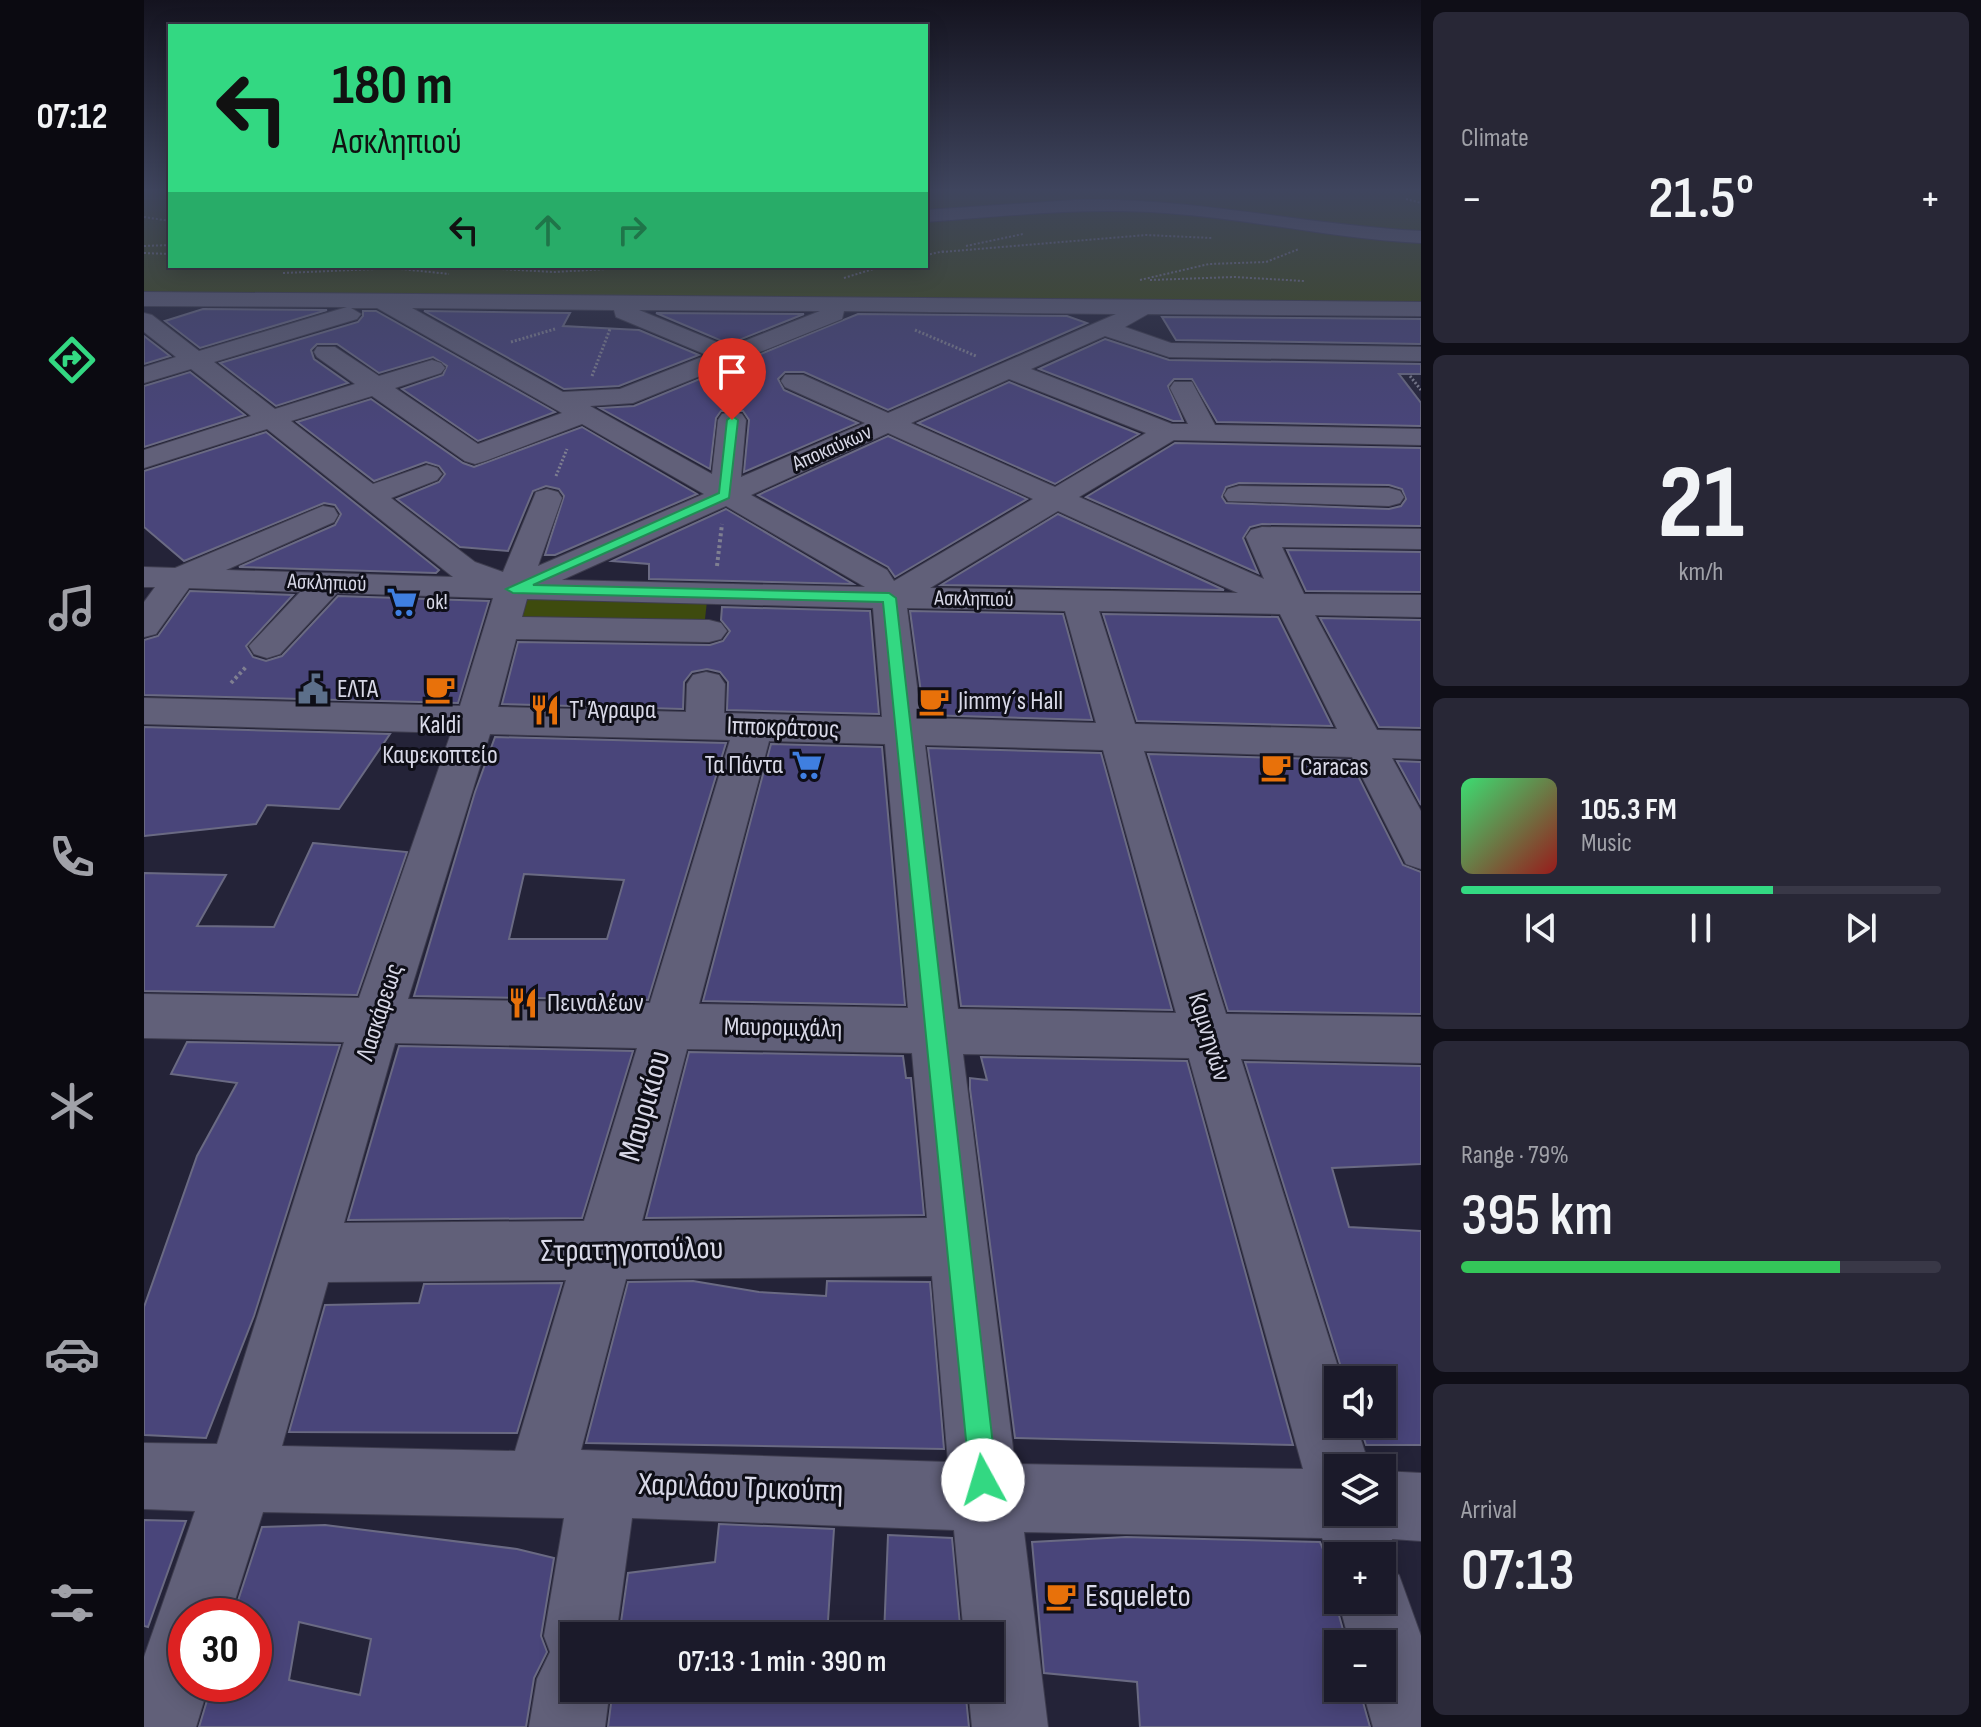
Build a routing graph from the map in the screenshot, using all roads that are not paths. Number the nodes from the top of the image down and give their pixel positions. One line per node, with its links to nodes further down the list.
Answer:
1 (144, 299): 2 (street)
2 (378, 301): 6 (street); 13 (street); 20 (street)
3 (855, 305): 4 (street); 6 (street); 12 (street)
4 (1150, 307): 5 (street); 9 (street, Αποκαύκων)
5 (1421, 309)
6 (607, 314): 8 (street); 12 (street)
7 (144, 320): 13 (street)
8 (569, 325)
9 (1105, 328): 11 (street); 15 (street, Αποκαύκων)
10 (326, 352): 18 (street)
11 (1421, 354)
12 (730, 356): 20 (street)
13 (195, 360): 16 (street); 21 (street)
14 (432, 368): 18 (street)
15 (1012, 371): 23 (street, Αποκαύκων); 24 (street)
16 (144, 375)
17 (794, 381): 23 (street)
18 (377, 386): 20 (street); 21 (street)
19 (1183, 388): 25 (street)
20 (582, 407): 31 (street)
21 (271, 419): 28 (street); 30 (street)
22 (732, 420): 31 (street)
23 (887, 424): 31 (street, Αποκαύκων); 35 (street)
24 (1168, 432): 25 (street); 35 (street)
25 (1207, 435): 26 (street)
26 (1344, 436): 27 (street); 33 (street)
27 (1421, 437)
28 (144, 459)
29 (427, 474): 30 (street)
30 (370, 495): 47 (street)
31 (725, 495): 43 (street); 47 (street, Αποκαύκων)
32 (1239, 495): 33 (street)
33 (1389, 497): 37 (street)
34 (547, 498): 47 (street, Λασκάρεως)
35 (1054, 498): 43 (street); 45 (street)
36 (323, 515): 40 (street)
37 (1421, 539): 45 (street)
38 (144, 545): 40 (street)
39 (144, 577): 40 (street, Ασκληπιού)
40 (180, 578): 41 (street, Ασκληπιού); 48 (street)
41 (328, 583): 47 (street, Ασκληπιού); 49 (street)
42 (714, 595): 43 (street, Ασκληπιού); 47 (street, Ασκληπιού); 47 (street, Ασκληπιού)
43 (889, 598): 44 (street, Ασκληπιού); 54 (street)
44 (1079, 601): 45 (street, Ασκληπιού); 55 (street, Κομνηνών)
45 (1292, 604): 46 (street, Ασκληπιού); 56 (street)
46 (1421, 606)
47 (507, 609): 52 (street, Λασκάρεως)
48 (144, 626)
49 (267, 646)
50 (706, 684): 53 (street, Μαυρικίου)
51 (144, 711): 52 (street, Ιπποκράτους)
52 (475, 720): 53 (street, Ιπποκράτους); 60 (street, Λασκάρεως)
53 (729, 726): 54 (street, Ιπποκράτους); 61 (street, Μαυρικίου)
54 (903, 731): 55 (street, Ιπποκράτους); 62 (street)
55 (1119, 737): 56 (street, Ιπποκράτους); 63 (street, Κομνηνών)
56 (1366, 743): 57 (street, Ιπποκράτους); 58 (street)
57 (1421, 745)
58 (1421, 852)
59 (144, 1016): 60 (street, Μαυρομιχάλη)
60 (376, 1021): 61 (street, Μαυρομιχάλη); 67 (street, Λασκάρεως)
61 (668, 1026): 62 (street, Μαυρομιχάλη); 66 (street, Μαυρικίου)
62 (935, 1031): 63 (street, Μαυρομιχάλη); 65 (street)
63 (1208, 1036): 64 (street, Μαυρομιχάλη); 68 (street, Κομνηνών)
64 (1421, 1040)
65 (958, 1247): 66 (street, Στρατηγοπούλου); 72 (street)
66 (603, 1251): 67 (street, Στρατηγοπούλου); 71 (street, Μαυρικίου)
67 (307, 1253): 70 (street, Λασκάρεως)
68 (1332, 1454)
69 (144, 1476): 70 (street, Χαριλάου Τρικούπη)
70 (240, 1478): 71 (street, Χαριλάου Τρικούπη); 76 (street, Λασκάρεως)
71 (570, 1484): 72 (street, Χαριλάου Τρικούπη); 78 (street, Μαυρικίου)
72 (985, 1497): 73 (street, Χαριλάου Τρικούπη); 83 (street)
73 (1324, 1504)
74 (1396, 1506): 75 (street)
75 (1421, 1507)
76 (200, 1598)
77 (1378, 1614): 84 (street)
78 (579, 1622)
79 (168, 1696): 81 (street)
80 (571, 1702): 82 (street)
81 (158, 1727)
82 (567, 1727)
83 (1010, 1727)
84 (1411, 1727)

